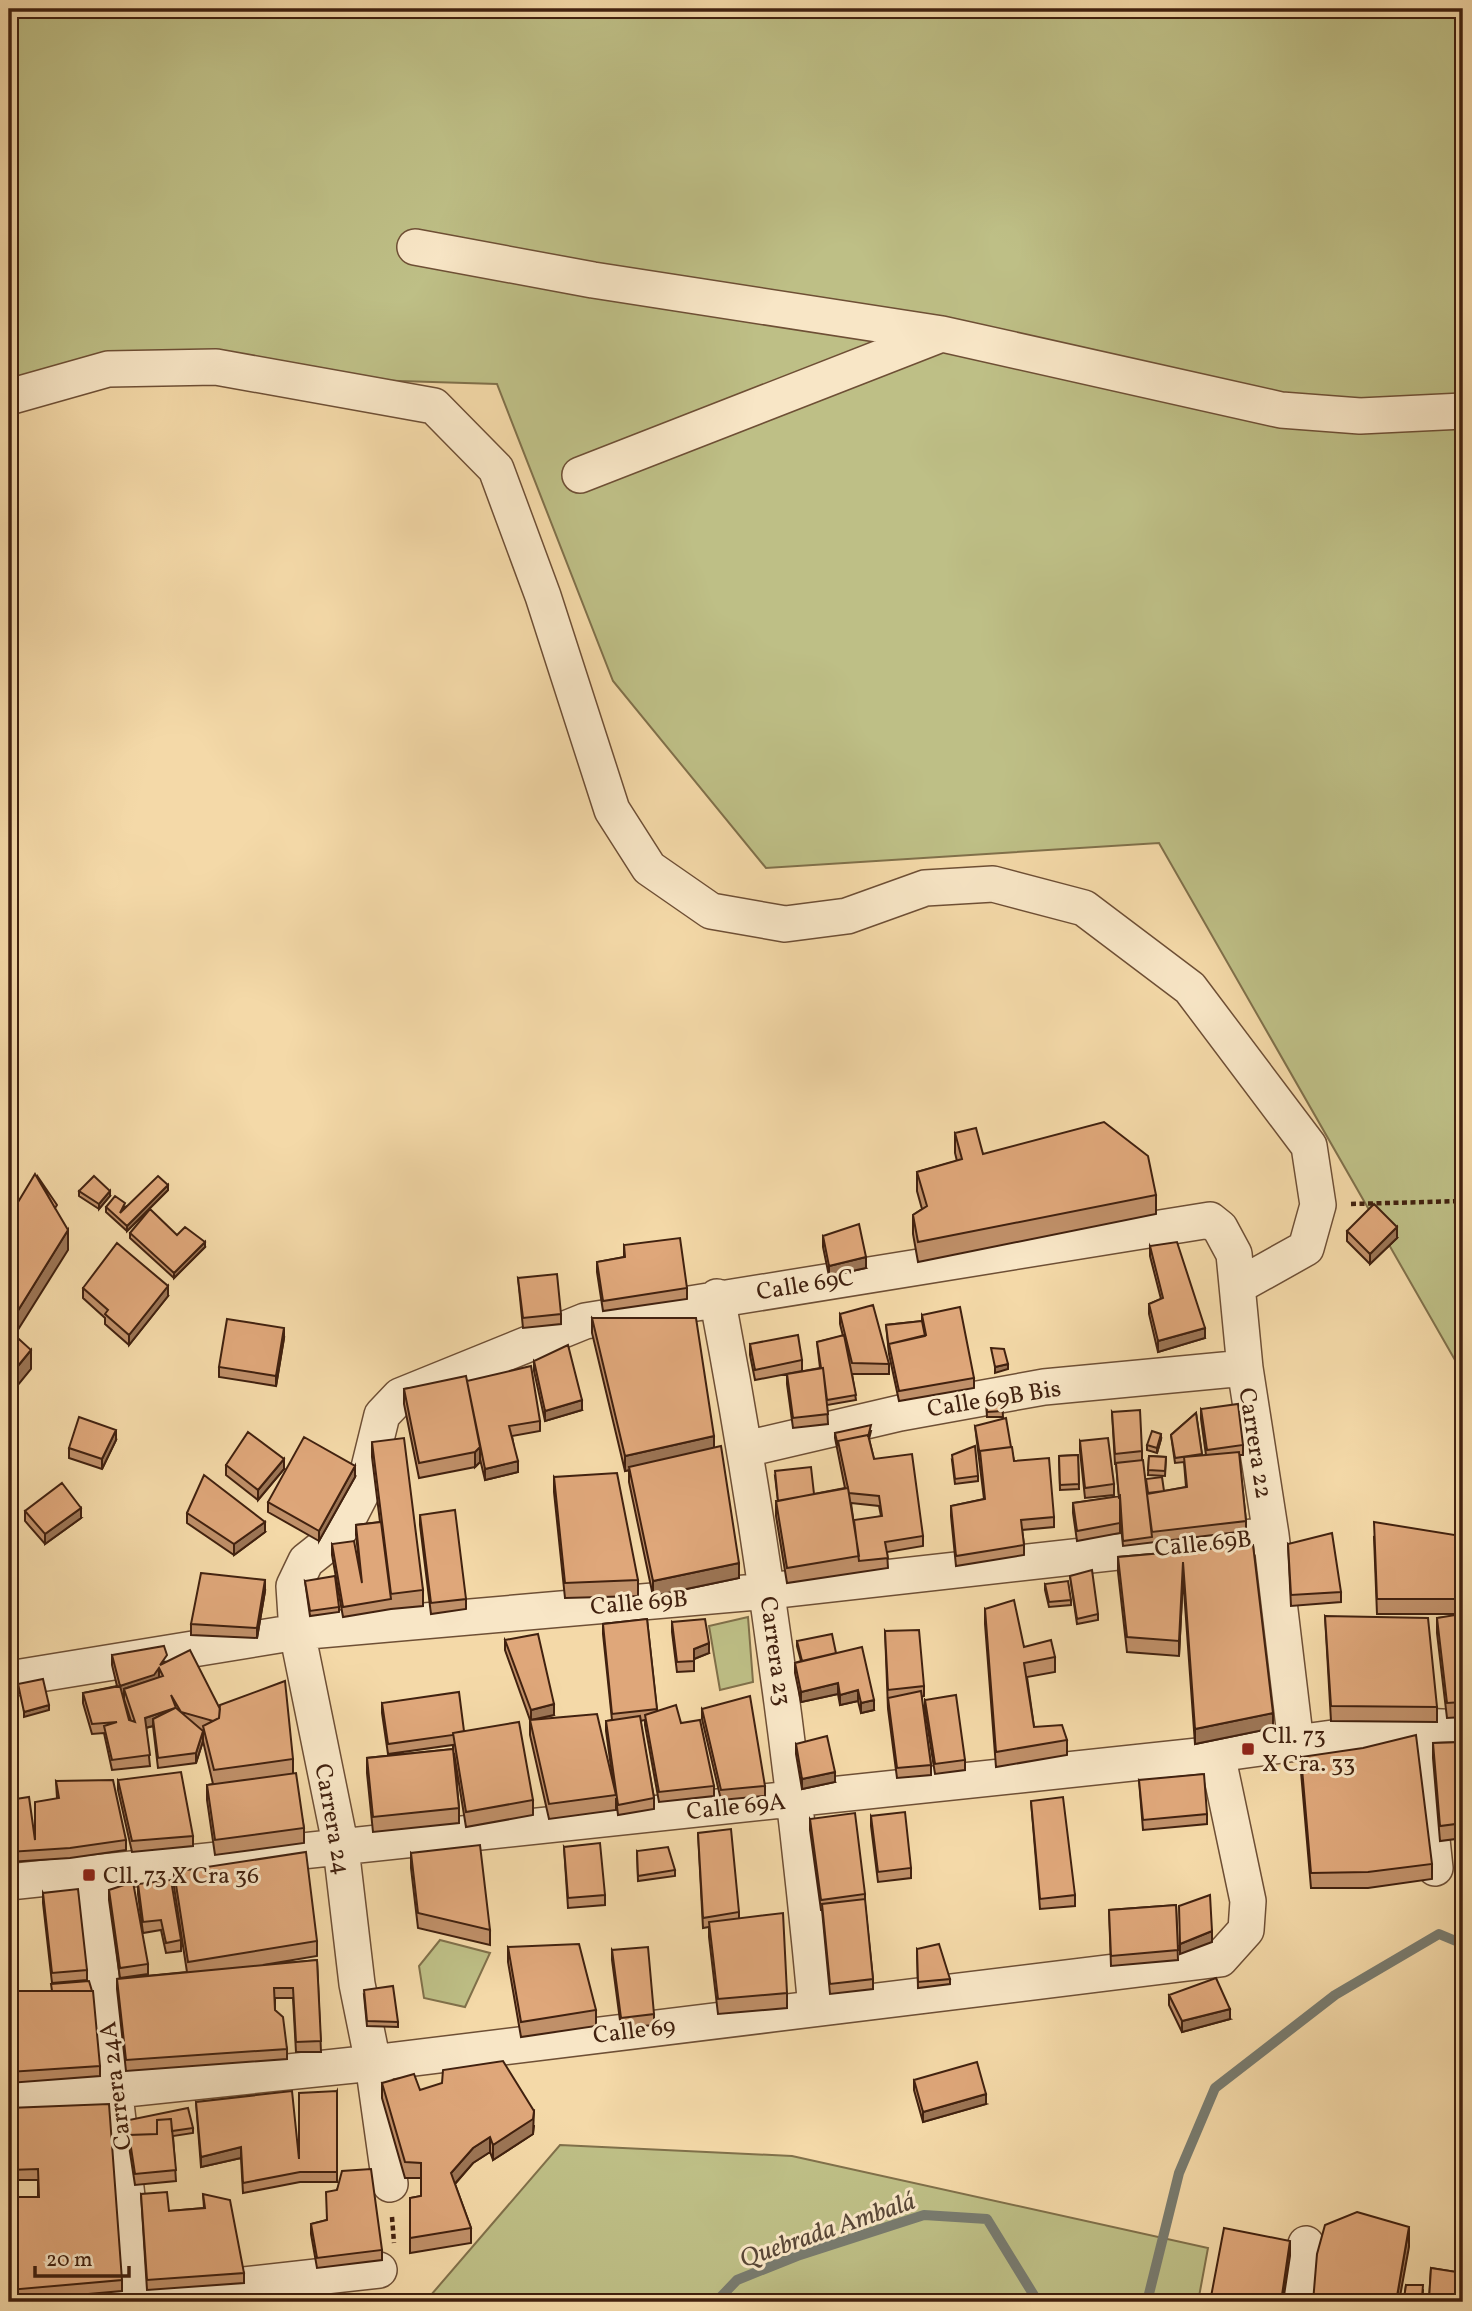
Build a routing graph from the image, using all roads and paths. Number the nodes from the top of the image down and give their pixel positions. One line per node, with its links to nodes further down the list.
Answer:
1 (415, 247): 2 (street)
2 (942, 334): 4 (street); 5 (street)
3 (9, 397): 7 (street)
4 (1463, 411)
5 (580, 475)
6 (1463, 1201): 7 (path)
7 (1318, 1205): 9 (street)
8 (1220, 1228): 9 (street, Carrera 22); 10 (street, Calle 69C)
9 (1238, 1286): 11 (street, Carrera 22)
10 (717, 1297): 12 (street, Calle 69C); 13 (street, Carrera 23)
11 (1245, 1368): 13 (street, Calle 69B Bis); 14 (street, Carrera 22)
12 (400, 1396): 16 (street, Carrera 24)
13 (746, 1449): 15 (street, Carrera 23)
14 (1271, 1535): 15 (street, Calle 69B); 20 (street, Carrera 22)
15 (768, 1591): 16 (street, Calle 69B); 22 (street, Carrera 23)
16 (297, 1632): 17 (street, Calle 69B); 23 (street, Carrera 24)
17 (9, 1679)
18 (1420, 1726): 19 (street, Calle 69A); 20 (street, Calle 69A); 24 (street)
19 (1463, 1728)
20 (1296, 1744): 21 (street, Calle 69A)
21 (1217, 1754): 22 (street, Calle 69A); 27 (street, Calle 69)
22 (796, 1800): 23 (street, Calle 69A); 27 (street, Carrera 23)
23 (341, 1848): 25 (street, Calle 69A); 28 (street, Carrera 24)
24 (1435, 1868)
25 (89, 1875): 26 (street, Calle 69A); 29 (street, Carrera 24A)
26 (9, 1882)
27 (816, 2008): 28 (street, Calle 69)
28 (373, 2063): 29 (street, Calle 69); 31 (street, Carrera 24)
29 (116, 2090): 30 (street, Calle 69); 34 (street, Carrera 24A)
30 (9, 2097)
31 (390, 2184): 33 (path)
32 (1306, 2245): 36 (street)
33 (379, 2270): 34 (street)
34 (139, 2298): 35 (street)
35 (91, 2302)
36 (1300, 2302)

